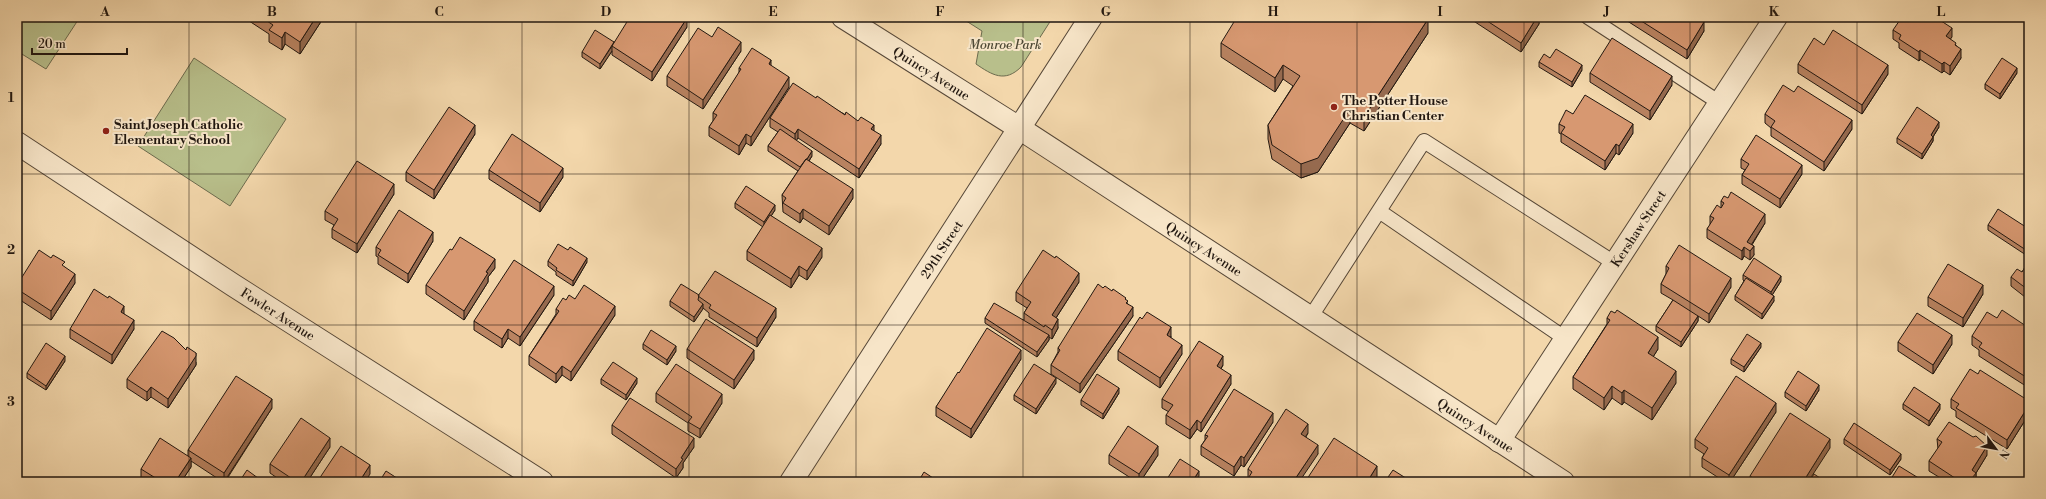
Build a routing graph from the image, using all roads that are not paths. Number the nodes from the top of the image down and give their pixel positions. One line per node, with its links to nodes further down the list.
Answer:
1 (844, 17): 6 (street, Quincy Avenue)
2 (1091, 17): 6 (street, 29th Street)
3 (1588, 17): 5 (lane)
4 (1776, 17): 5 (street, Kershaw Street)
5 (1720, 103): 9 (street, Kershaw Street)
6 (1019, 128): 10 (street, Quincy Avenue); 14 (street, 29th Street)
7 (17, 143): 13 (street, Fowler Avenue)
8 (1379, 211): 9 (lane); 10 (lane); 11 (lane)
9 (1616, 264): 11 (street, Kershaw Street)
10 (1310, 318): 12 (street, Quincy Avenue)
11 (1566, 339): 12 (street, Kershaw Street)
12 (1499, 441): 15 (street, Quincy Avenue)
13 (542, 482)
14 (791, 482)
15 (1563, 482)

